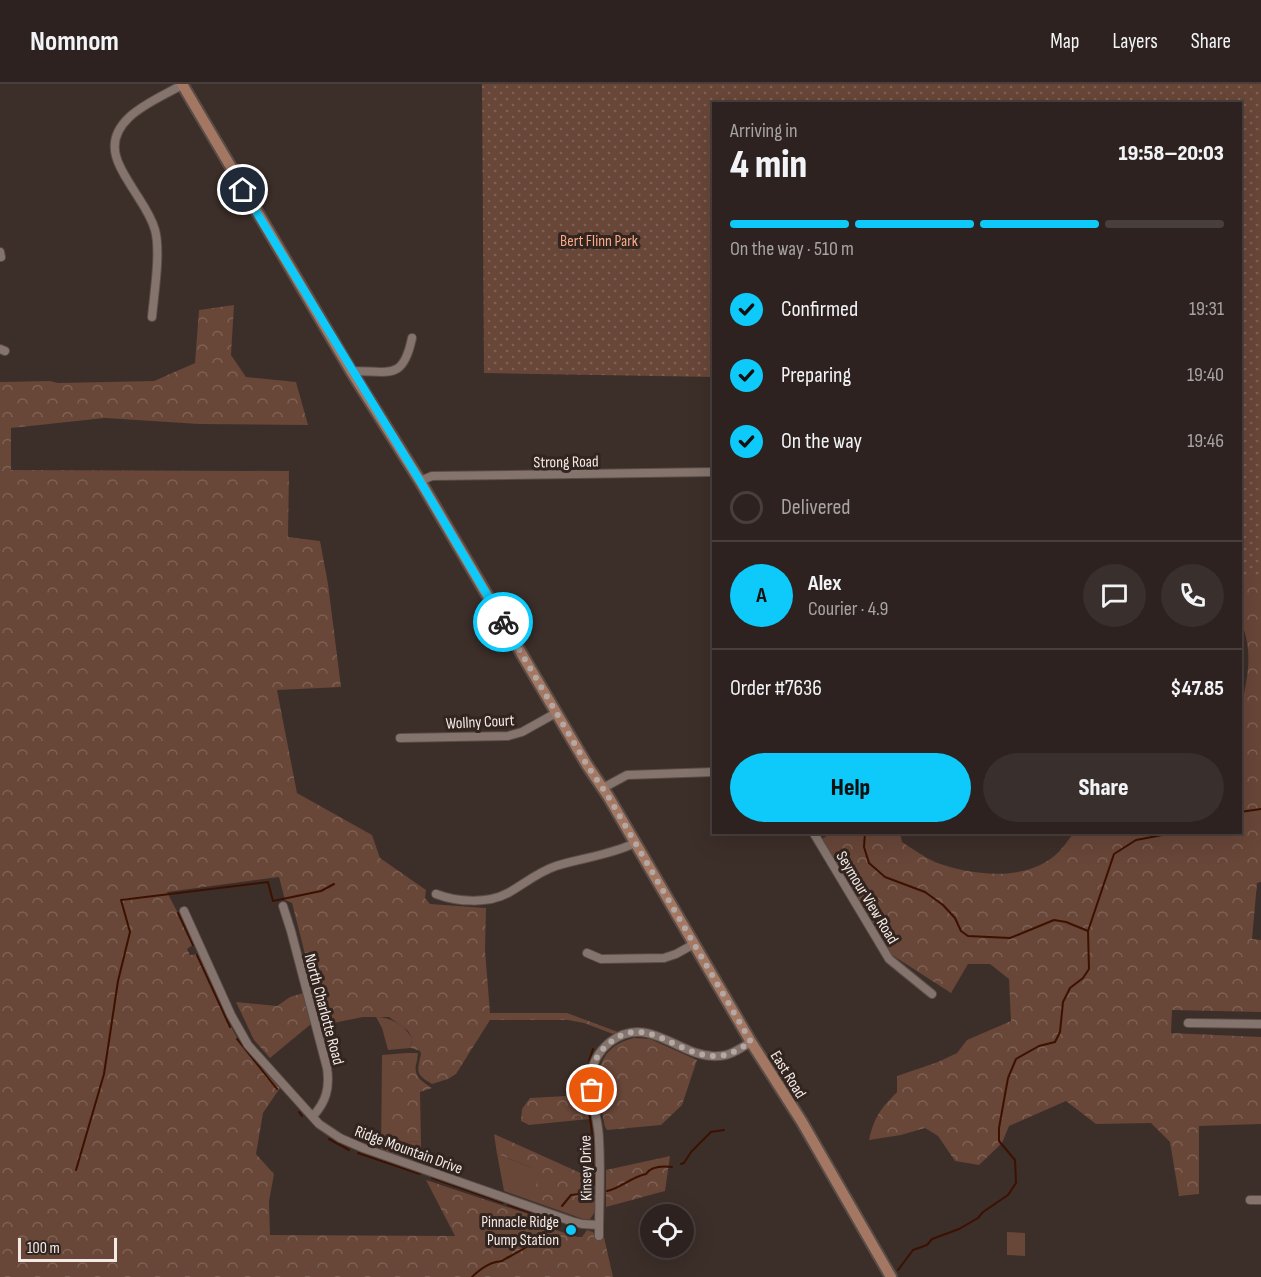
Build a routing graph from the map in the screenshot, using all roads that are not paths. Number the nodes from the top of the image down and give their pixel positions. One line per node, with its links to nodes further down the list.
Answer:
1 (182, 84): 2 (street); 4 (main road, East Road)
2 (152, 317)
3 (412, 338): 4 (street)
4 (351, 371): 6 (main road, East Road)
5 (712, 472): 6 (street, Strong Road)
6 (420, 481): 7 (main road, East Road)
7 (556, 713): 8 (street, Wollny Court); 10 (main road, East Road)
8 (400, 738)
9 (712, 772): 10 (street)
10 (603, 788): 12 (main road, East Road)
11 (814, 834): 18 (street, Seymour View Road)
12 (635, 843): 13 (street); 16 (main road, East Road)
13 (436, 894)
14 (283, 906): 22 (street, North Charlotte Road)
15 (184, 911): 22 (street, Ridge Mountain Drive)
16 (694, 944): 17 (street); 21 (main road, East Road)
17 (587, 953)
18 (932, 994)
19 (1188, 1023): 20 (street)
20 (1261, 1024)
21 (751, 1042): 25 (street, Kinsey Drive); 27 (main road, East Road)
22 (313, 1116): 25 (street, Ridge Mountain Drive)
23 (1250, 1200): 24 (street)
24 (1261, 1200)
25 (599, 1225): 26 (street, Kinsey Drive)
26 (599, 1236)
27 (891, 1277)

